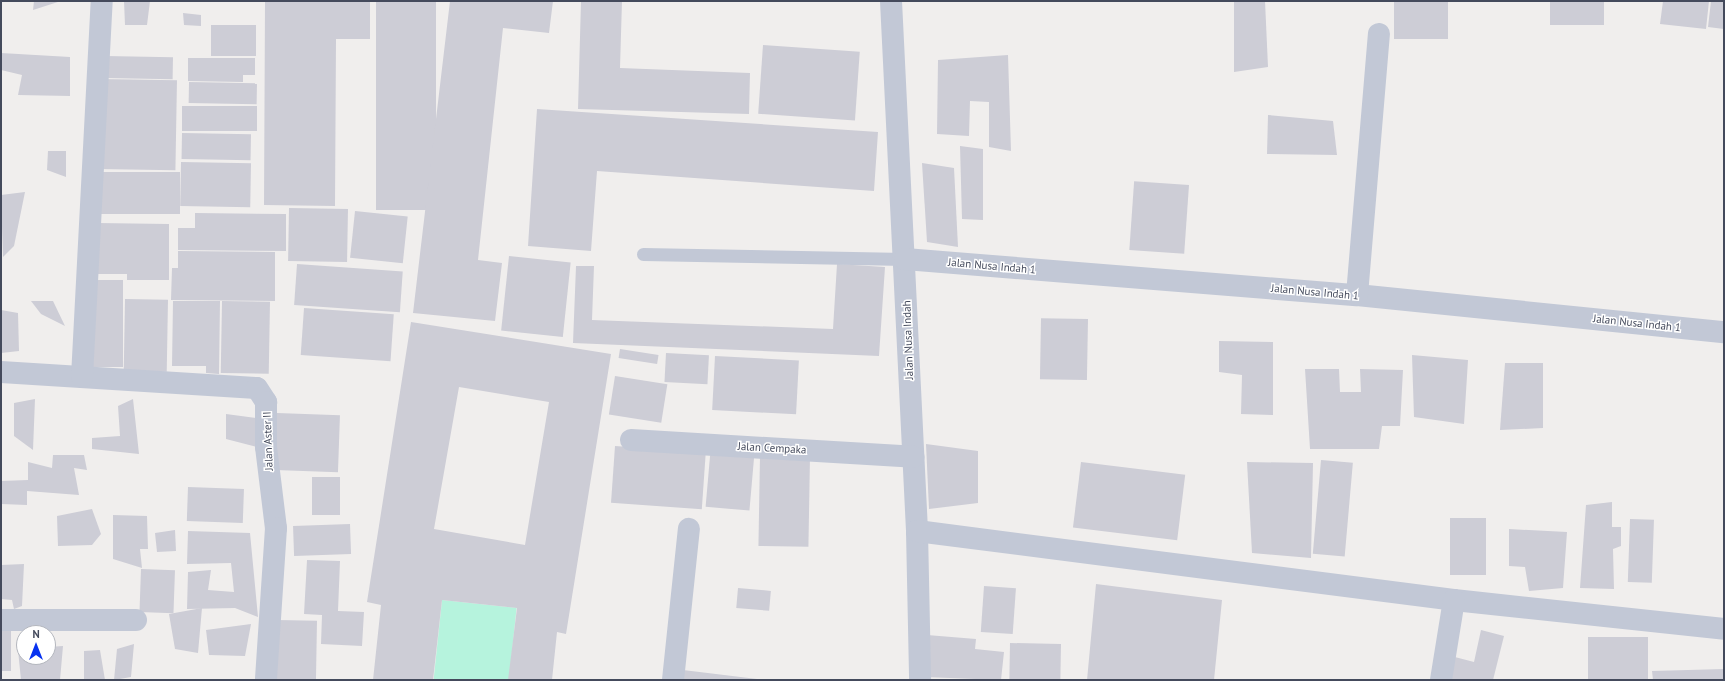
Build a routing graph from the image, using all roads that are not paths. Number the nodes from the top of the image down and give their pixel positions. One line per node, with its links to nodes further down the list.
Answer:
1 (102, 1): 9 (street)
2 (891, 1): 5 (street, Jalan Nusa Indah)
3 (1379, 34): 6 (street)
4 (643, 254): 5 (lane)
5 (905, 259): 6 (street, Jalan Nusa Indah 1); 11 (street, Jalan Nusa Indah)
6 (1357, 295): 7 (street, Jalan Nusa Indah 1)
7 (1724, 332)
8 (1, 372): 9 (street, Jalan Aster II)
9 (82, 377): 18 (street, Jalan Aster II)
10 (631, 440): 11 (street, Jalan Cempaka)
11 (913, 457): 13 (street, Jalan Nusa Indah)
12 (689, 529): 19 (street)
13 (917, 530): 14 (street); 20 (street, Jalan Nusa Indah)
14 (1454, 600): 17 (street); 21 (street)
15 (1, 620): 16 (street)
16 (136, 620)
17 (1724, 629)
18 (266, 680)
19 (673, 680)
20 (920, 680)
21 (1441, 680)

